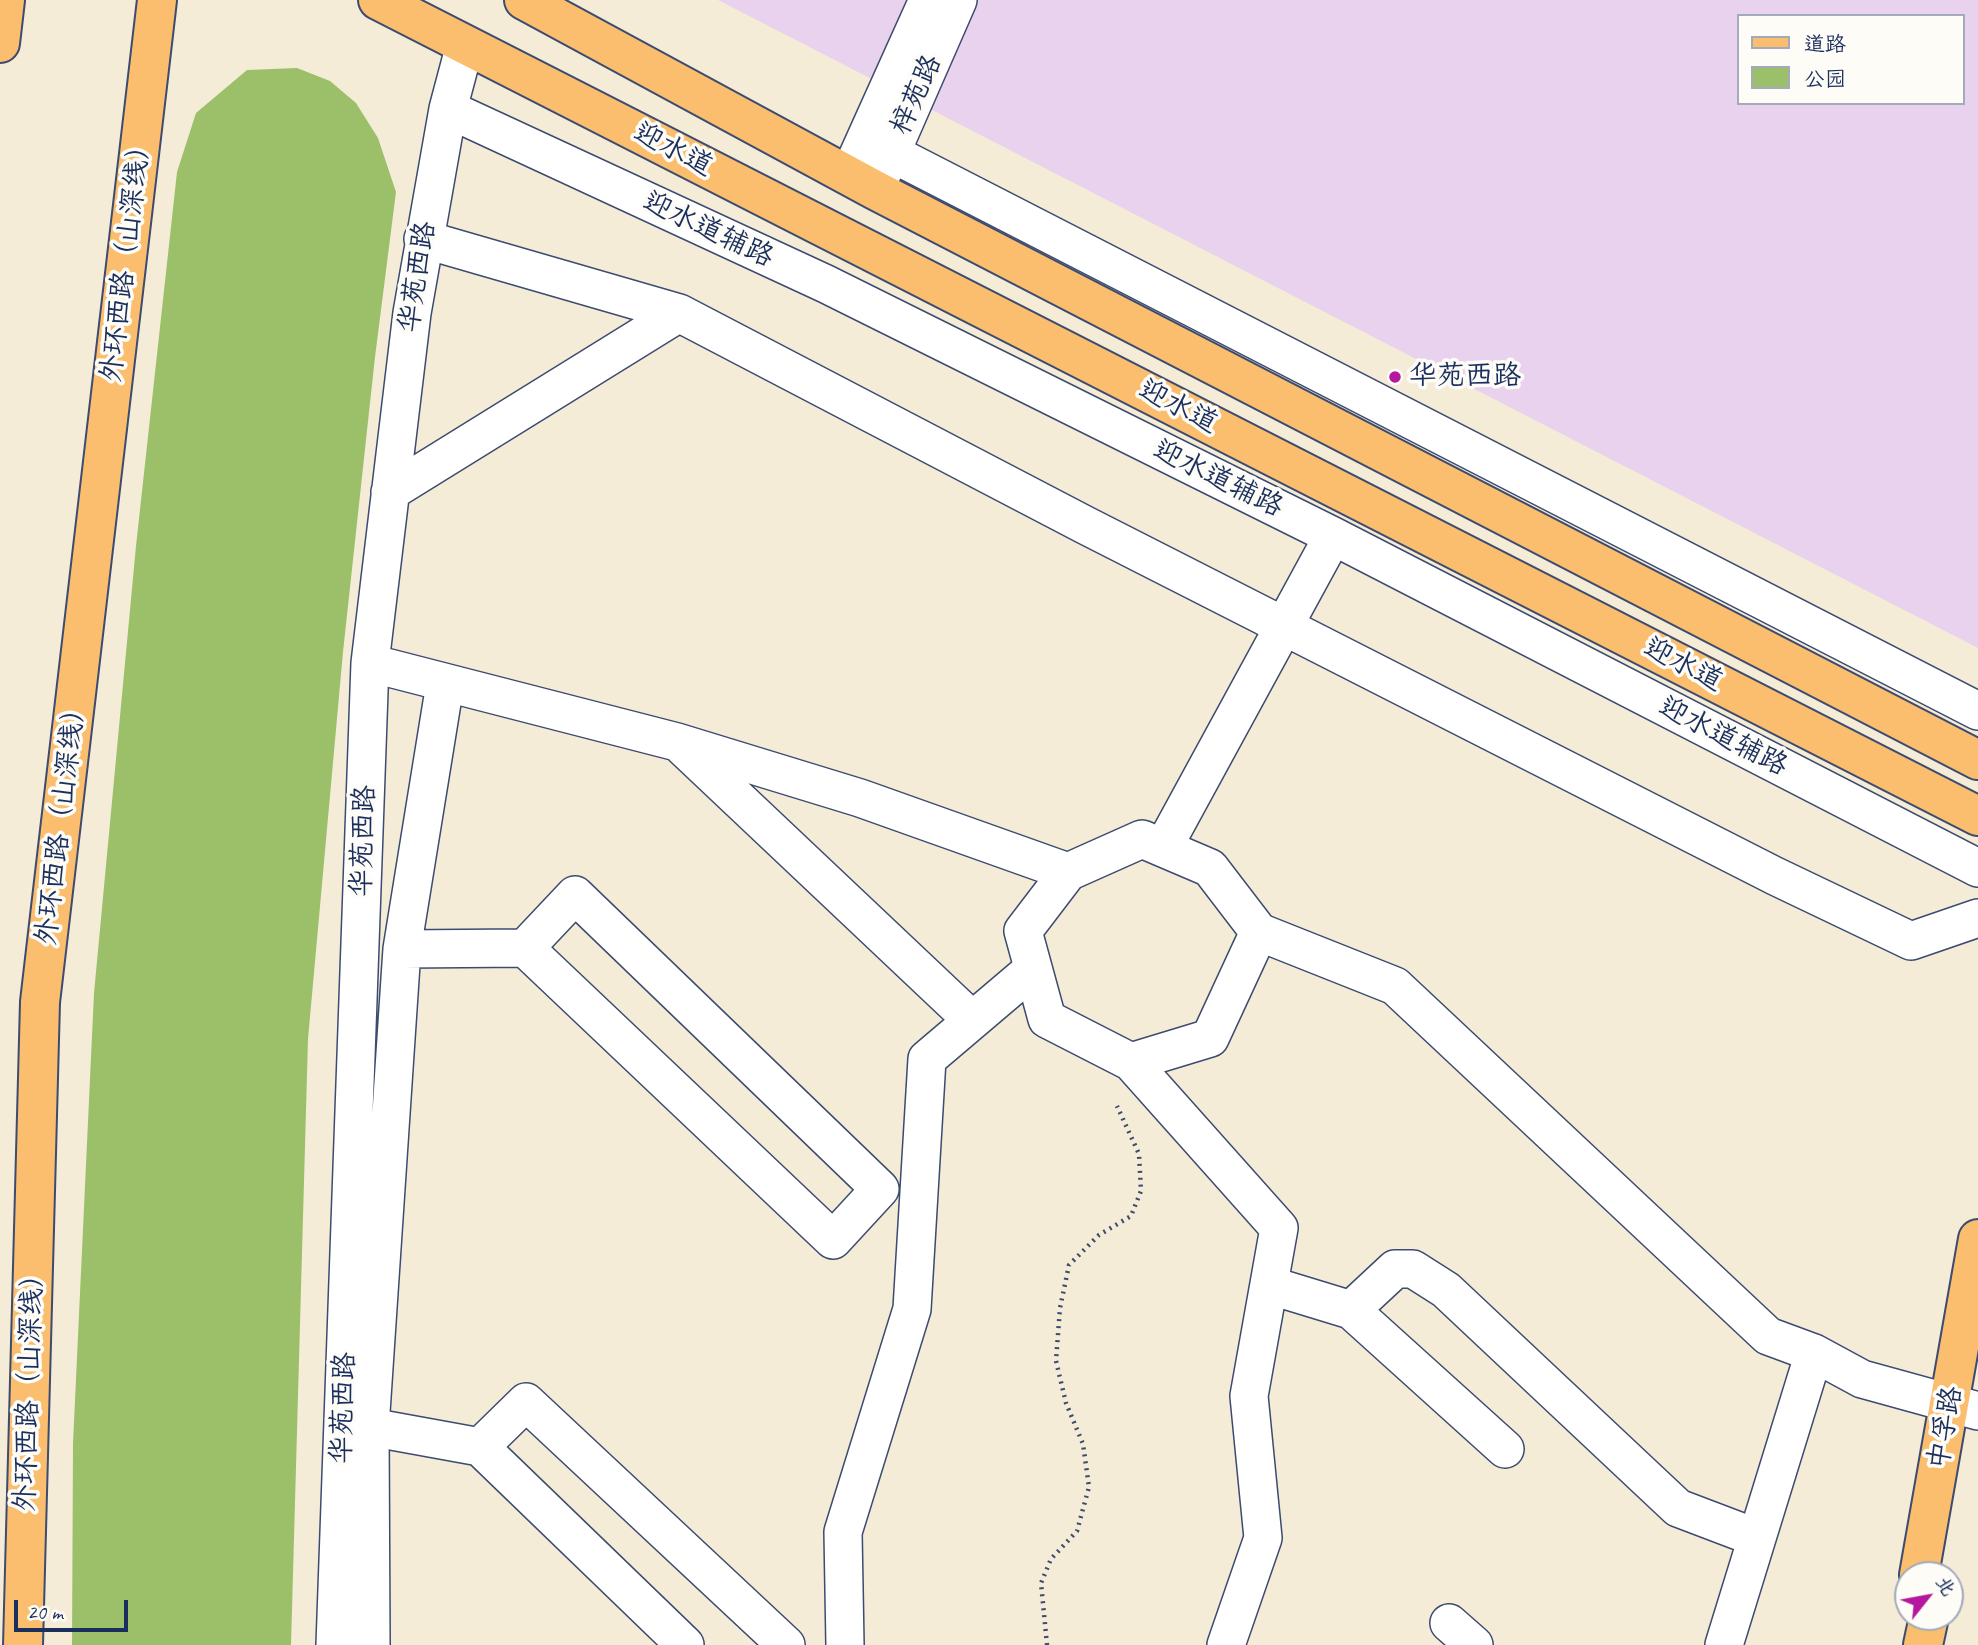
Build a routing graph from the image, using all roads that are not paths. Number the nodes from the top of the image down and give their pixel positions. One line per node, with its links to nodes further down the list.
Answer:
1 (5, 0): 7 (main road)
2 (157, 0): 47 (main road, 外环西路（山深线）)
3 (378, 0): 8 (main road, 迎水道)
4 (524, 0): 11 (main road, 迎水道)
5 (928, 0): 10 (street, 梓苑路)
6 (958, 0): 10 (street, 梓苑路)
7 (0, 43)
8 (466, 45): 9 (street, 华苑西路); 22 (main road, 迎水道)
9 (448, 109): 12 (street, 华苑西路); 15 (street, 迎水道辅路)
10 (878, 147): 11 (street, 梓苑路); 19 (street)
11 (862, 182): 21 (main road, 迎水道)
12 (423, 239): 13 (street); 14 (street, 华苑西路)
13 (679, 313): 14 (street); 16 (street)
14 (390, 492): 17 (street, 华苑西路)
15 (1333, 536): 16 (street); 24 (street, 迎水道辅路)
16 (1284, 625): 23 (street); 26 (street)
17 (370, 663): 18 (street); 48 (street, 华苑西路)
18 (444, 684): 20 (street); 28 (street)
19 (1978, 711)
20 (677, 742): 25 (street); 31 (street)
21 (1978, 760)
22 (1978, 816)
23 (1163, 848): 25 (street); 27 (street)
24 (1978, 868)
25 (1068, 872): 30 (street)
26 (1978, 918)
27 (1259, 932): 32 (street); 38 (street)
28 (402, 948): 29 (street); 41 (street)
29 (525, 948): 33 (street); 33 (street)
30 (1033, 969): 31 (street); 32 (street)
31 (972, 1020): 34 (street)
32 (1131, 1062): 36 (street)
33 (880, 1189): 34 (street)
34 (918, 1192): 52 (street)
35 (1978, 1238): 40 (main road, 中孚路)
36 (1269, 1285): 37 (street); 53 (street)
37 (1351, 1310): 43 (street); 44 (street)
38 (1814, 1353): 40 (street); 44 (street)
39 (1978, 1363): 40 (main road, 中孚路)
40 (1966, 1406): 45 (main road, 中孚路); 46 (main road, 中孚路)
41 (370, 1427): 42 (street); 49 (street)
42 (480, 1447): 50 (street); 51 (street)
43 (1505, 1449)
44 (1757, 1538): 54 (street)
45 (1923, 1561)
46 (1939, 1561)
47 (23, 1645)
48 (335, 1645)
49 (371, 1645)
50 (685, 1645)
51 (786, 1645)
52 (845, 1645)
53 (1226, 1645)
54 (1724, 1645)

